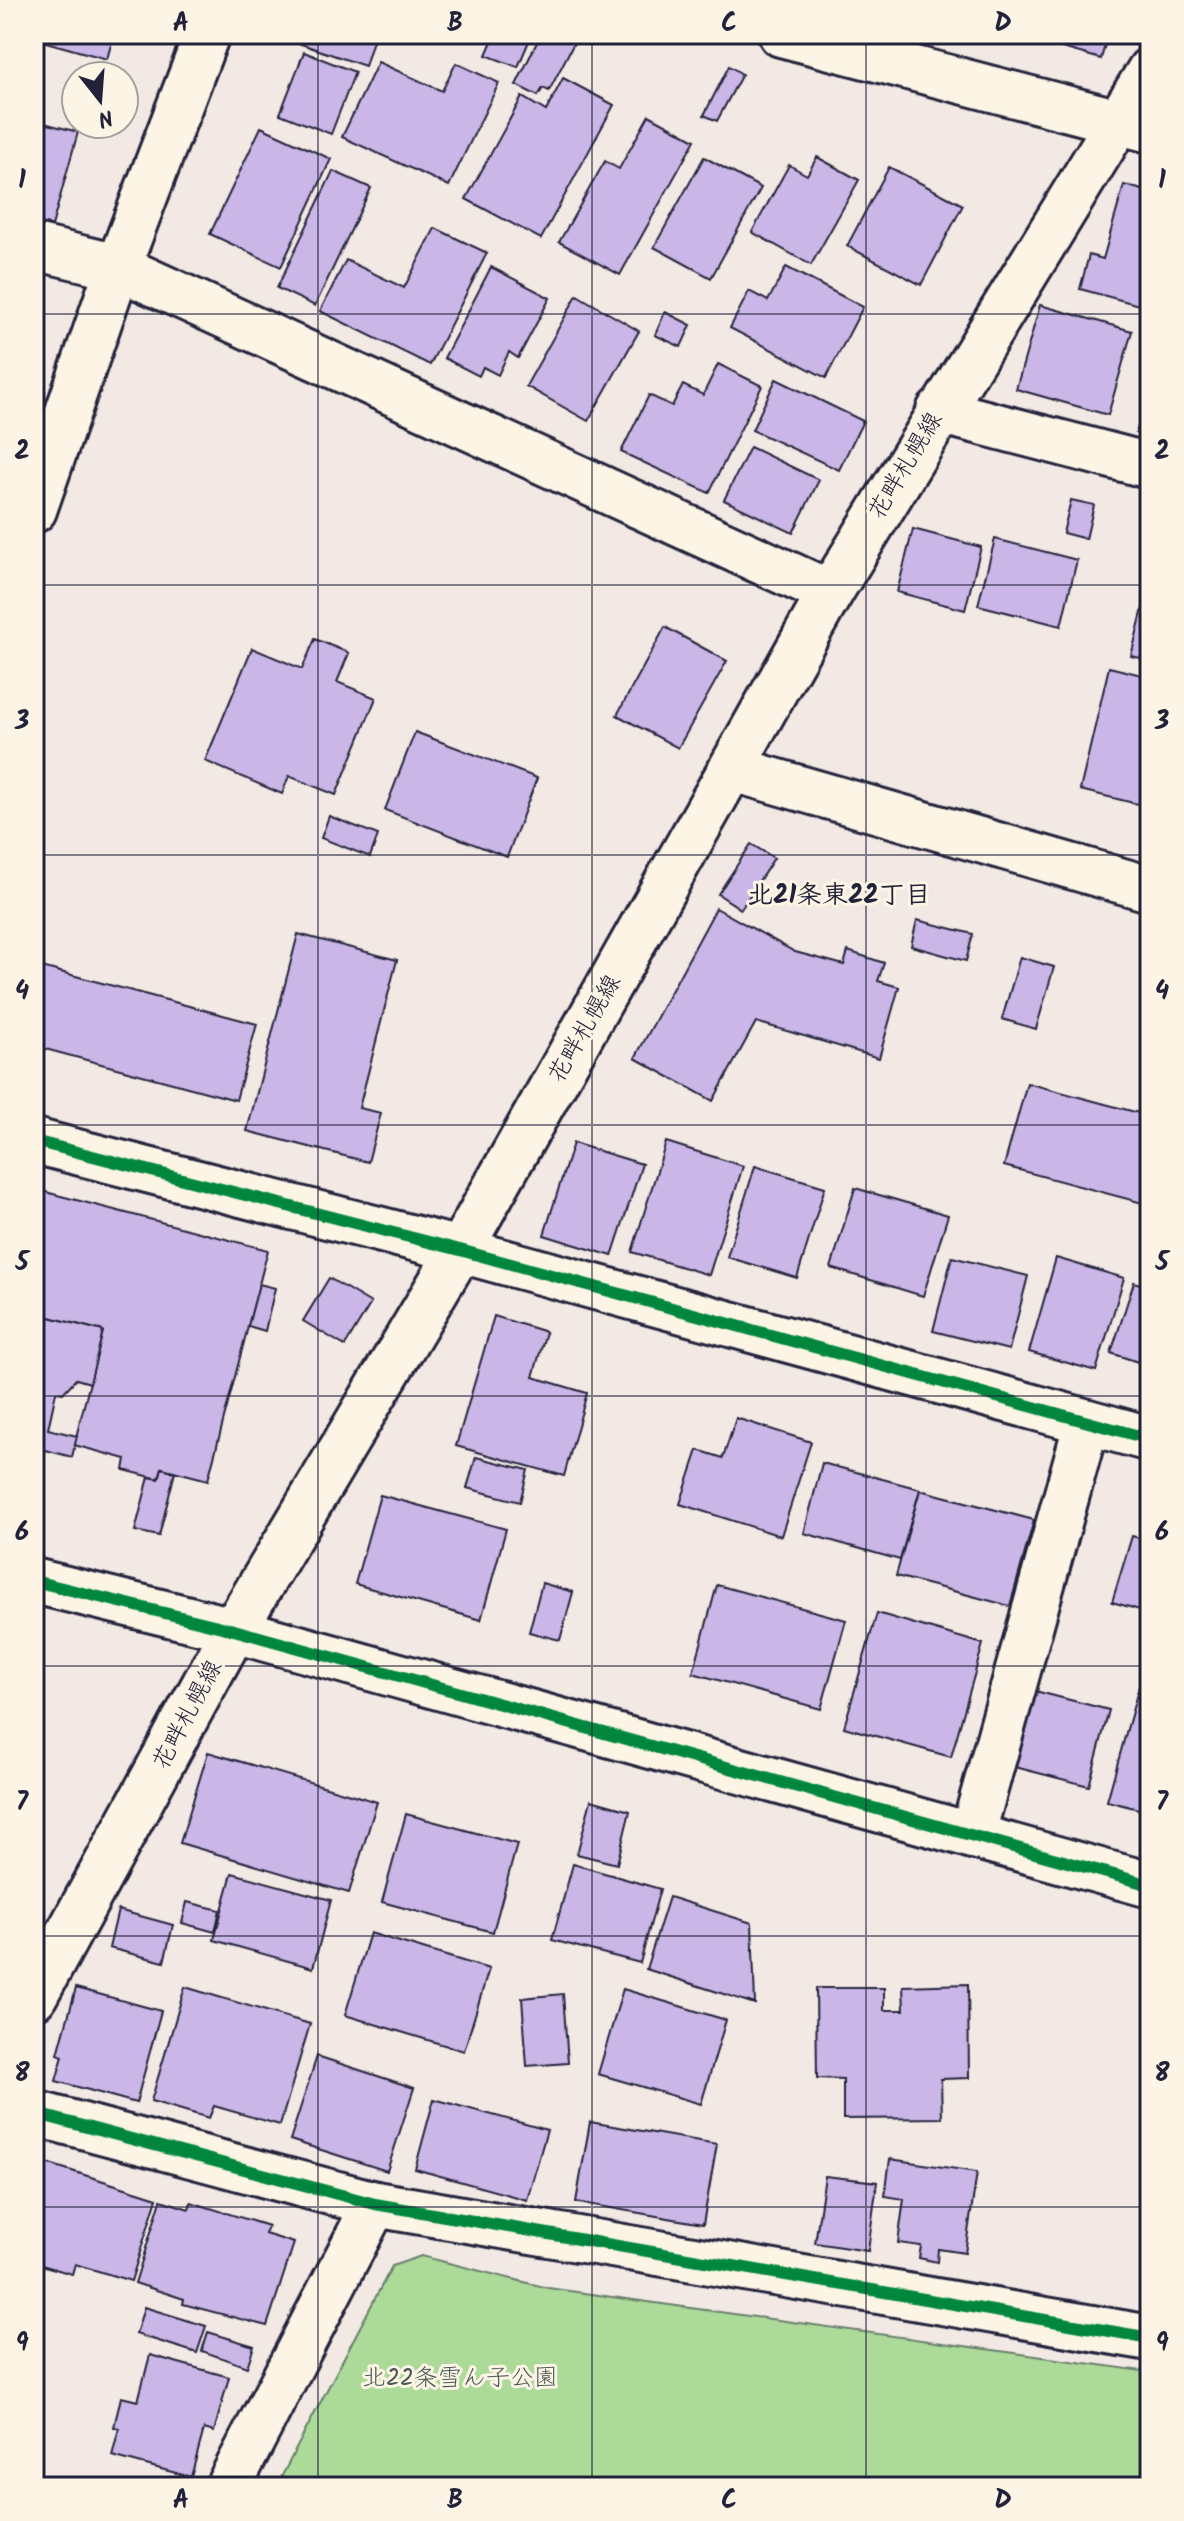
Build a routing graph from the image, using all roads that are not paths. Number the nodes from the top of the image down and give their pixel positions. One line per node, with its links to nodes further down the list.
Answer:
1 (207, 34): 6 (street)
2 (781, 34): 4 (street)
3 (1150, 70): 4 (street, 花畔札幌線)
4 (1132, 126): 7 (street, 花畔札幌線)
5 (34, 247): 6 (street)
6 (118, 267): 9 (street); 10 (street)
7 (939, 411): 8 (street); 10 (street, 花畔札幌線)
8 (1150, 466)
9 (34, 510)
10 (830, 593): 11 (street, 花畔札幌線)
11 (733, 769): 12 (street); 14 (street, 花畔札幌線)
12 (1150, 889)
13 (34, 1141): 14 (street)
14 (460, 1250): 15 (street); 18 (street, 花畔札幌線)
15 (1087, 1422): 16 (street); 19 (street)
16 (1150, 1439)
17 (34, 1581): 18 (street)
18 (234, 1630): 19 (street); 21 (street, 花畔札幌線)
19 (972, 1836): 20 (street)
20 (1150, 1885)
21 (34, 1997)
22 (34, 2113): 23 (street)
23 (375, 2204): 24 (street); 25 (street)
24 (1150, 2338)
25 (228, 2487)

